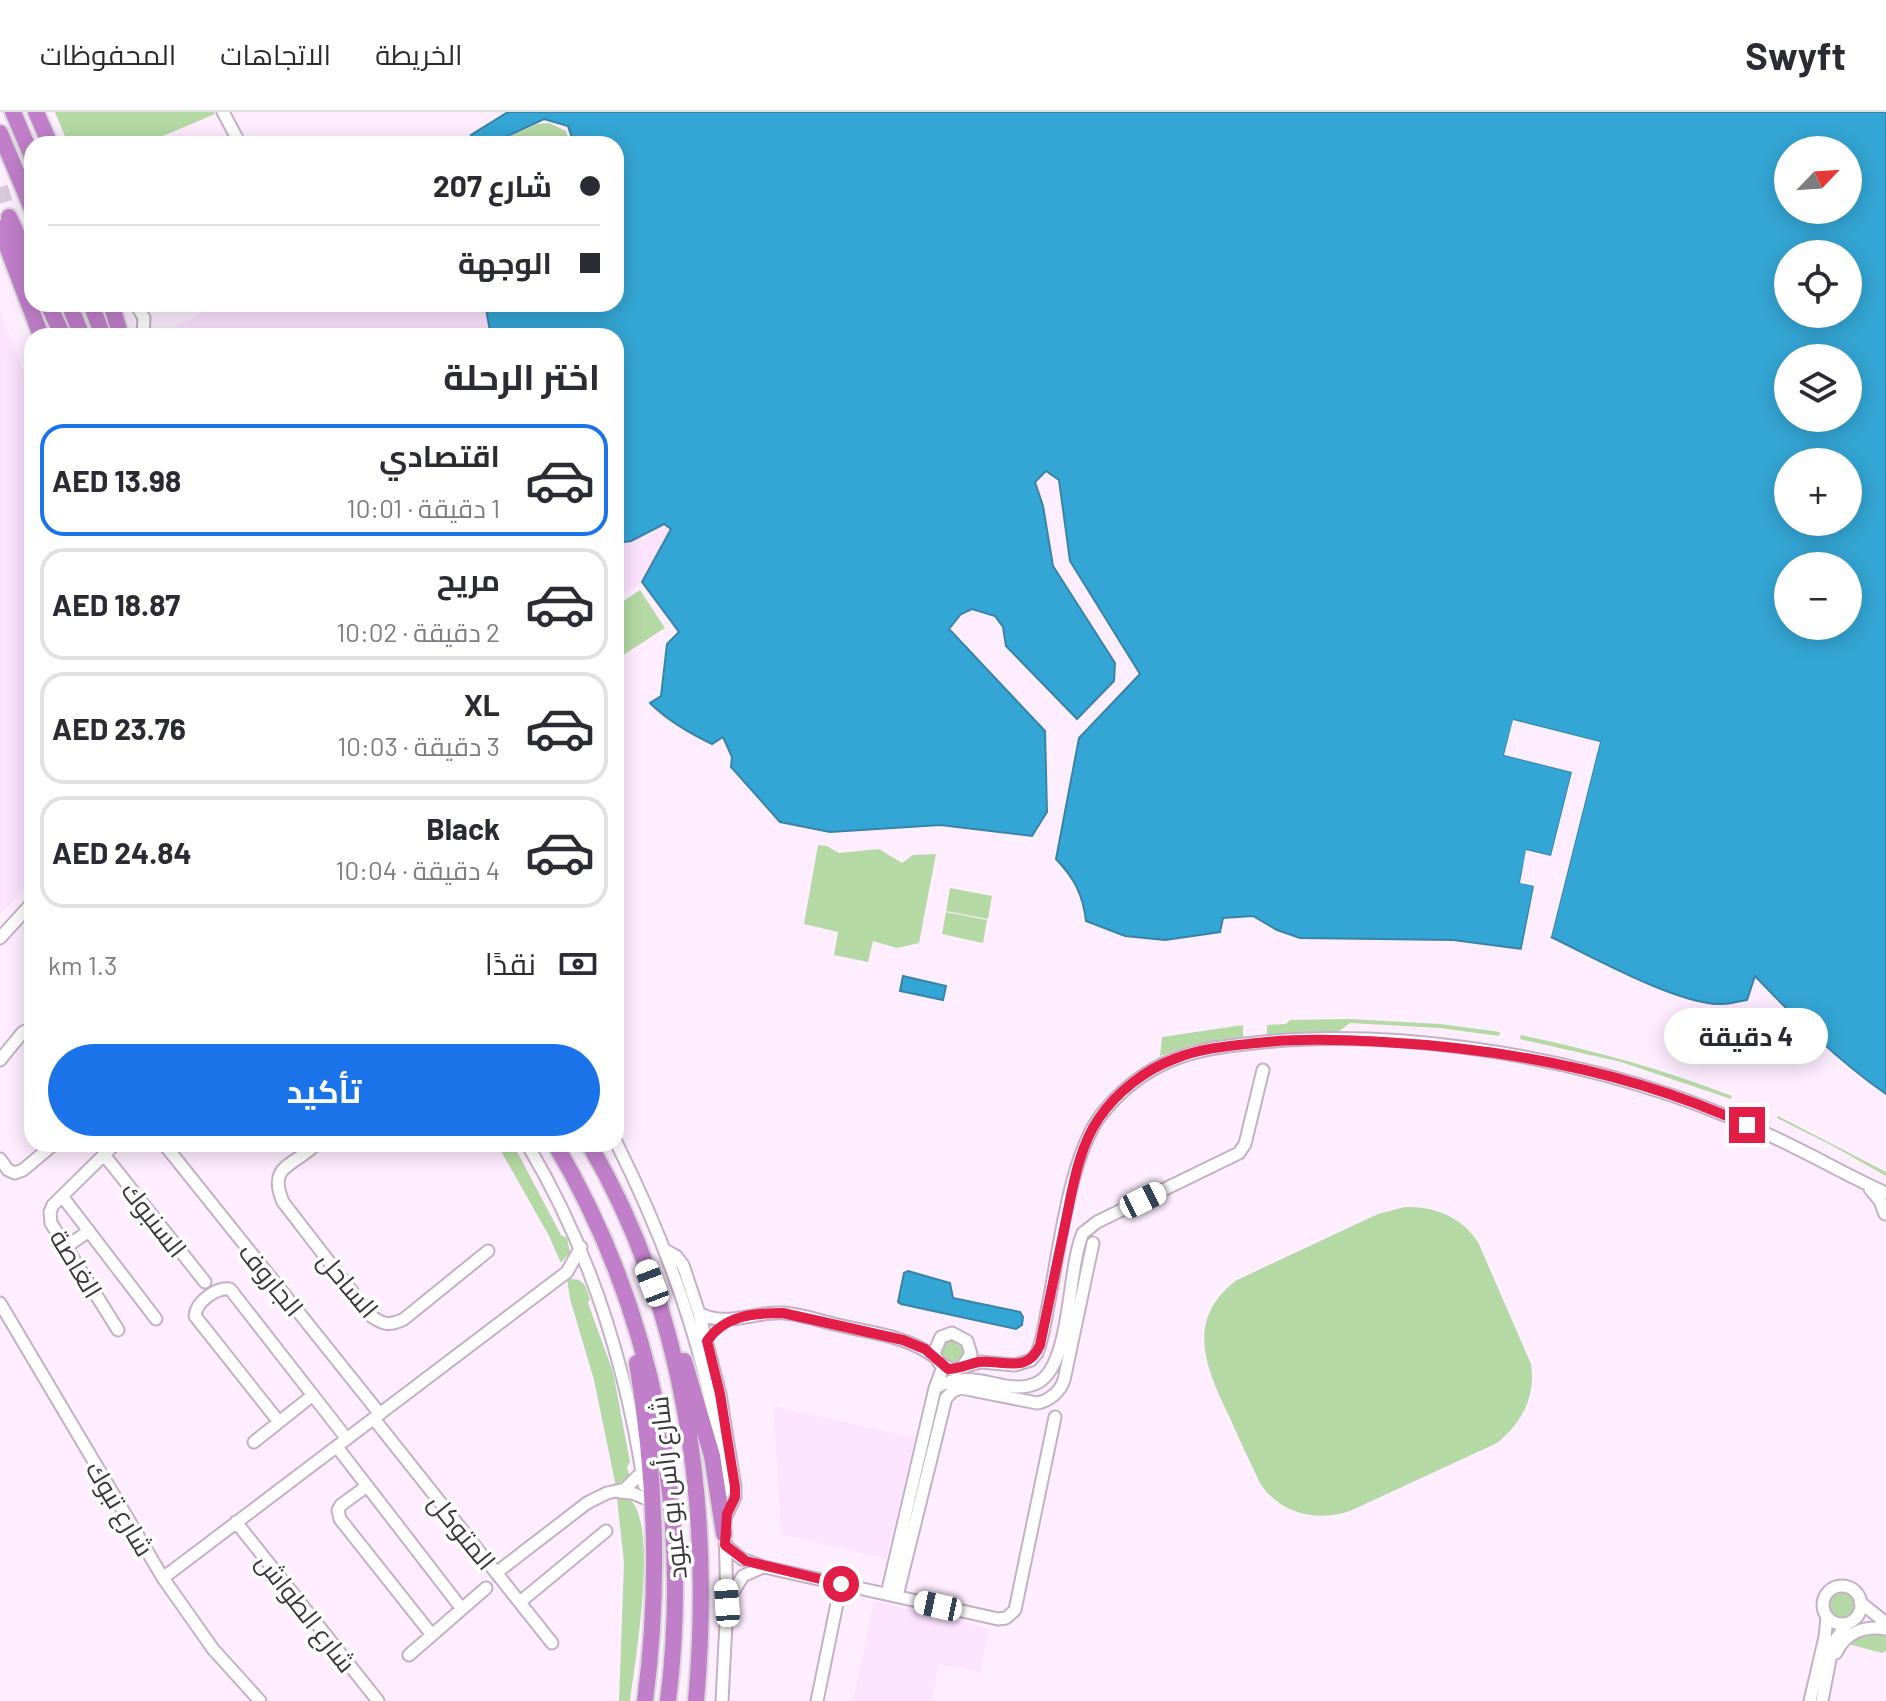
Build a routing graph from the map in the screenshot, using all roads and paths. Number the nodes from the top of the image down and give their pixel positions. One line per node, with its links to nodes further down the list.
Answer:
1 (13, 112): 9 (highway)
2 (36, 112): 6 (highway)
3 (47, 112): 7 (highway)
4 (223, 112): 8 (street)
5 (0, 133): 10 (highway)
6 (46, 136)
7 (58, 136)
8 (236, 136)
9 (24, 138)
10 (24, 190)
11 (5, 223): 12 (highway); 13 (highway)
12 (24, 254)
13 (24, 283)
14 (24, 912): 15 (street)
15 (0, 938)
16 (24, 1032): 17 (street)
17 (0, 1060)
18 (1263, 1070): 55 (street)
19 (44, 1152): 28 (street)
20 (108, 1152): 27 (street, الغاصة)
21 (174, 1152): 57 (street, الجاروف)
22 (306, 1152): 38 (street, الساحل)
23 (531, 1152): 36 (street)
24 (559, 1152): 43 (highway, شارع رأس بو عبود)
25 (594, 1152): 42 (highway, شارع رأس بو عبود)
26 (621, 1152): 37 (street)
27 (105, 1156): 31 (street, الغاصة); 41 (street, السنبوك)
28 (0, 1159)
29 (1864, 1183): 30 (street); 32 (street); 53 (street)
30 (1886, 1193)
31 (62, 1196): 33 (street, الغاصة); 35 (street, الغاصة)
32 (1886, 1214)
33 (89, 1231): 35 (street); 46 (street, الغاصة)
34 (1093, 1243): 77 (street)
35 (66, 1247): 48 (street, الغاصة)
36 (581, 1247): 39 (street); 40 (street)
37 (665, 1250): 45 (street); 67 (street)
38 (488, 1251)
39 (567, 1272): 40 (street); 57 (street)
40 (592, 1275): 63 (street)
41 (205, 1282)
42 (652, 1283): 70 (highway); 94 (highway, شارع رأس بو عبود)
43 (627, 1302): 71 (highway); 93 (highway, شارع رأس بو عبود)
44 (0, 1303): 74 (street, شارع تبوك)
45 (699, 1313): 47 (street); 51 (street)
46 (156, 1319)
47 (730, 1320): 50 (street); 51 (street)
48 (118, 1330)
49 (941, 1337): 50 (street); 52 (street); 55 (street)
50 (903, 1340): 55 (street)
51 (707, 1341): 67 (street)
52 (970, 1346): 53 (street); 54 (street)
53 (997, 1362): 54 (street)
54 (962, 1367): 55 (street)
55 (944, 1369): 77 (street)
56 (313, 1395): 59 (street); 59 (street); 60 (street)
57 (377, 1416): 60 (street); 73 (street, المتوكل)
58 (1055, 1417): 77 (street)
59 (279, 1422): 61 (street)
60 (347, 1439): 62 (street)
61 (254, 1442)
62 (337, 1447): 64 (street); 68 (street)
63 (642, 1472): 65 (street); 66 (street)
64 (367, 1486): 81 (street); 86 (street)
65 (614, 1492): 66 (street); 73 (street)
66 (647, 1499): 71 (street)
67 (727, 1514): 70 (street)
68 (236, 1522): 74 (street); 91 (street, شارع الطواش)
69 (606, 1531): 78 (street)
70 (724, 1540): 72 (street); 80 (street)
71 (654, 1542): 92 (highway)
72 (764, 1567): 75 (street); 80 (street)
73 (496, 1573): 78 (street, المتوكل)
74 (163, 1578): 90 (street, شارع تبوك)
75 (841, 1584): 77 (street); 96 (street)
76 (486, 1588): 81 (street)
77 (892, 1595)
78 (520, 1602): 87 (street, المتوكل)
79 (1860, 1602): 82 (street); 83 (street); 84 (street)
80 (727, 1603): 95 (street)
81 (462, 1609): 86 (street)
82 (1827, 1617): 84 (street); 97 (street)
83 (1886, 1623)
84 (1847, 1624): 89 (street)
85 (1886, 1629): 89 (street)
86 (432, 1635): 88 (street)
87 (552, 1643)
88 (409, 1655)
89 (1829, 1669): 98 (street)
90 (260, 1701)
91 (378, 1701)
92 (645, 1701)
93 (668, 1701)
94 (696, 1701)
95 (722, 1701)
96 (817, 1701)
97 (1810, 1701)
98 (1822, 1701)

